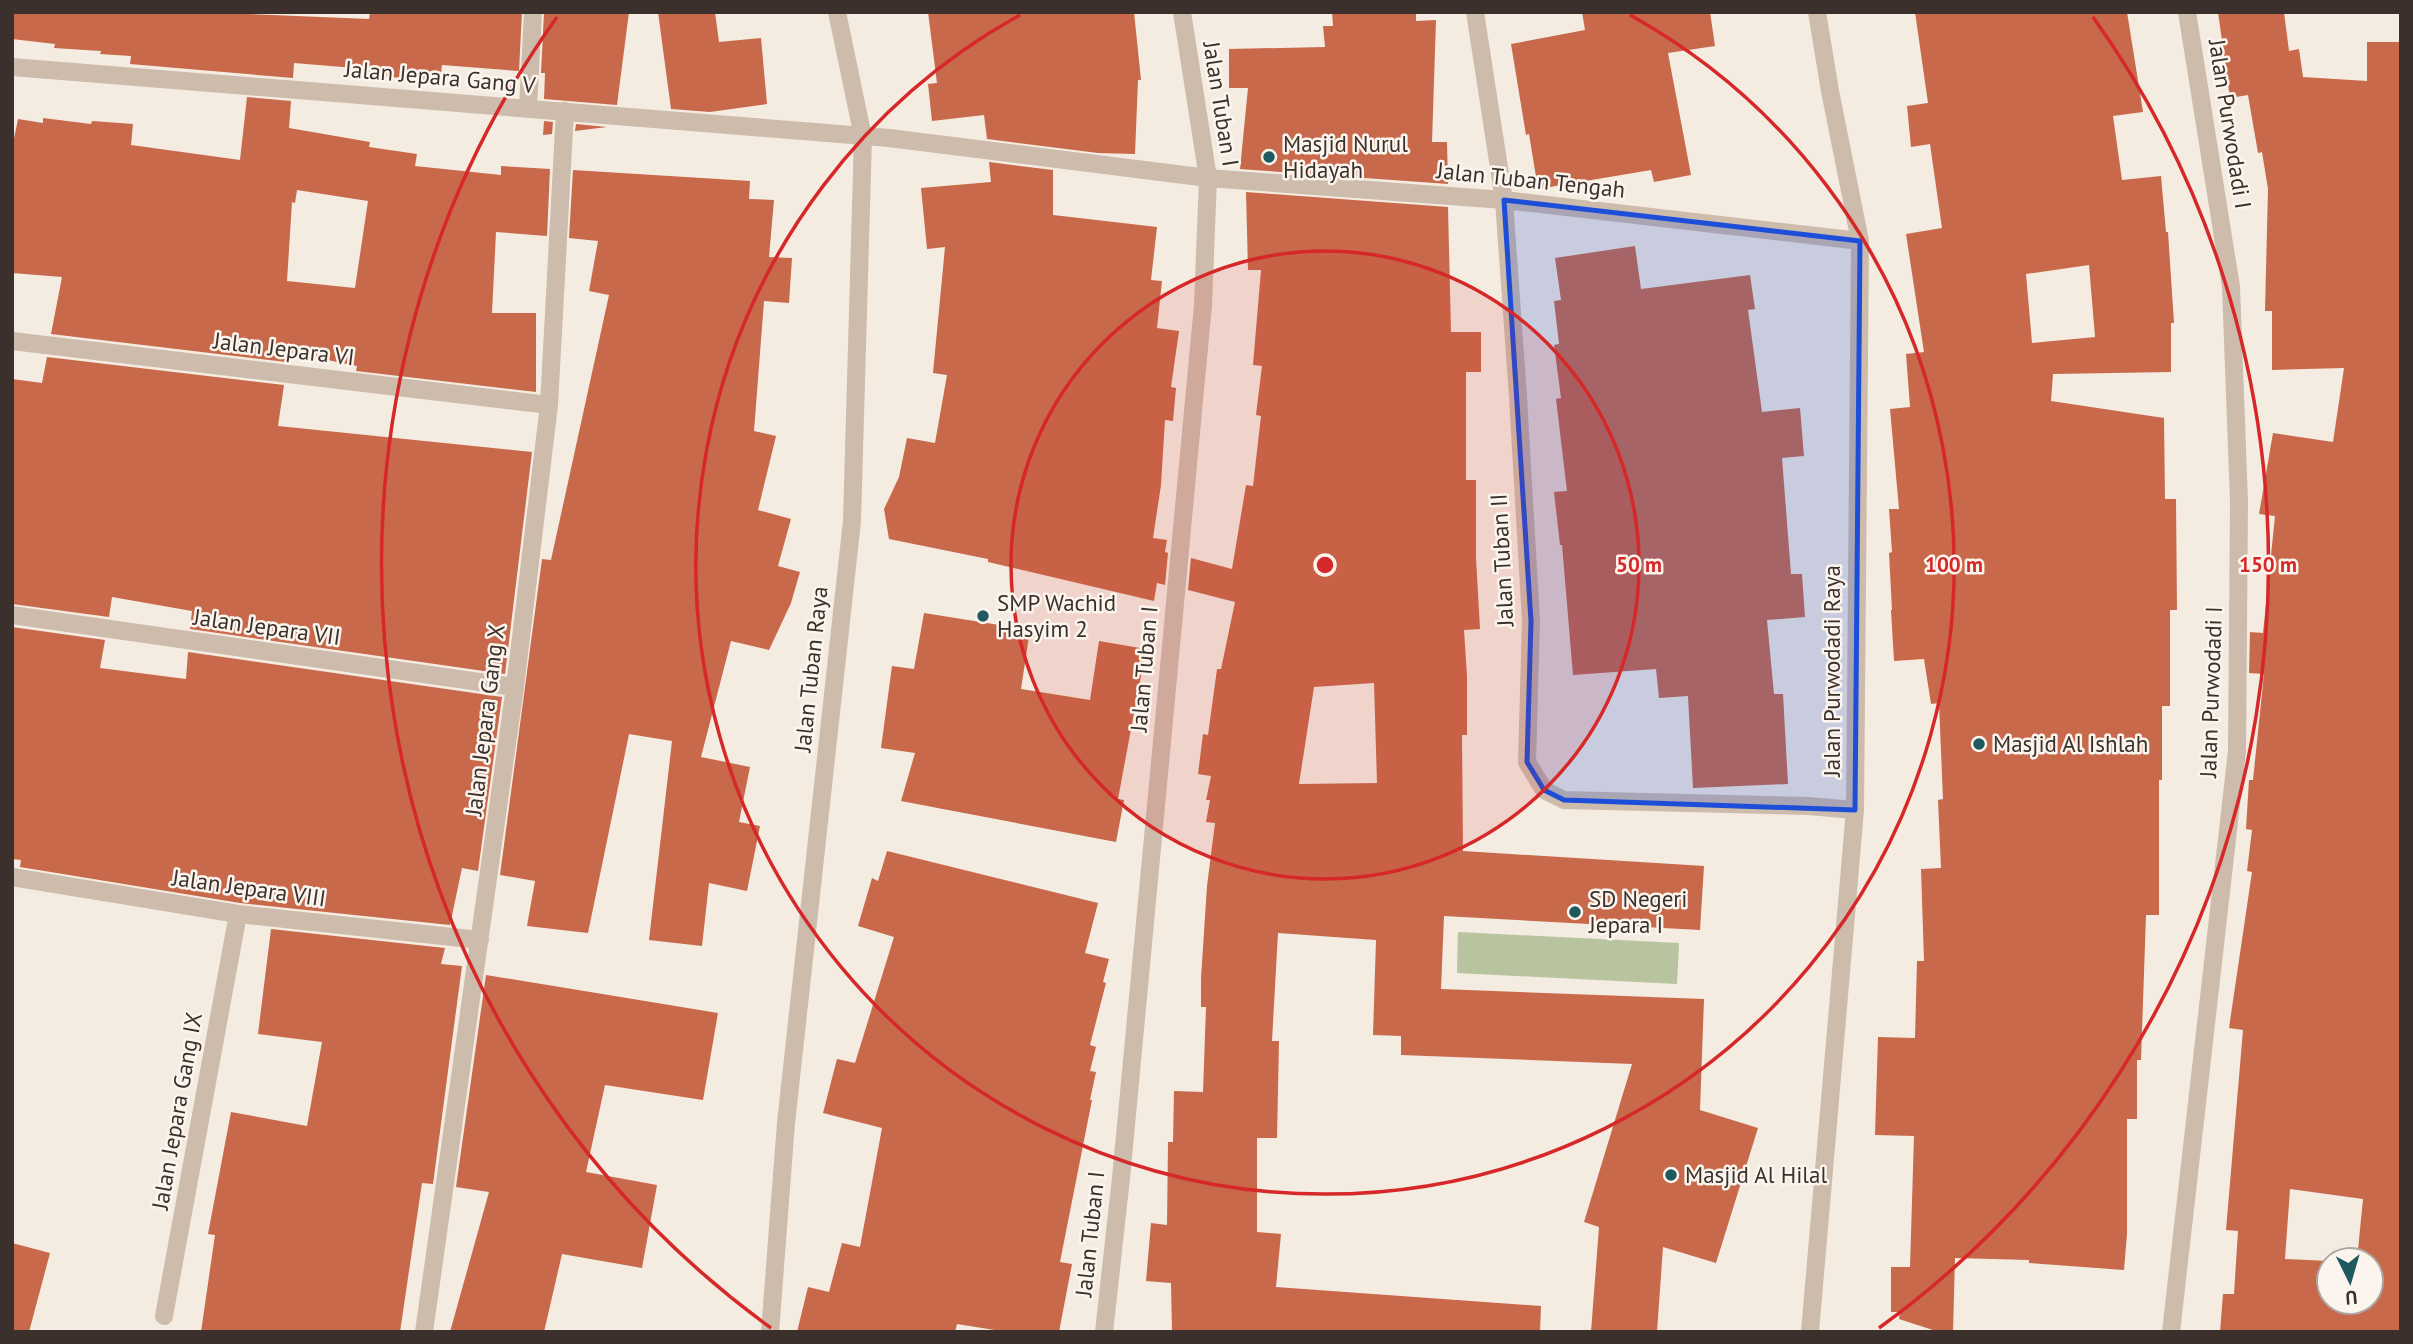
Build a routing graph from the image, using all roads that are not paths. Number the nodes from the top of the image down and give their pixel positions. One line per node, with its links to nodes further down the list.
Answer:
1 (533, 12): 8 (street)
2 (837, 12): 10 (street, Jalan Tuban Raya)
3 (1182, 12): 11 (street, Jalan Tuban I)
4 (1475, 12): 12 (street, Jalan Tuban II)
5 (1817, 12): 13 (street, Jalan Purwodadi Raya)
6 (2188, 12): 27 (street, Jalan Purwodadi I)
7 (12, 67): 8 (street, Jalan Jepara Gang V)
8 (528, 108): 9 (street, Jalan Jepara Gang V)
9 (565, 111): 10 (street, Jalan Jepara Gang V); 15 (street, Jalan Jepara Gang X)
10 (863, 137): 11 (street, Jalan Tuban Tengah); 24 (street, Jalan Tuban Raya)
11 (1208, 178): 12 (street, Jalan Tuban Tengah); 25 (street, Jalan Tuban I)
12 (1504, 200): 13 (street, Jalan Tuban Tengah); 18 (street, Jalan Tuban II)
13 (1860, 241): 18 (street, Jalan Purwodadi Raya)
14 (12, 341): 15 (street, Jalan Jepara VI)
15 (549, 405): 17 (street, Jalan Jepara Gang X)
16 (12, 615): 17 (street, Jalan Jepara VII)
17 (515, 687): 21 (street, Jalan Jepara Gang X)
18 (1855, 810): 26 (street, Jalan Purwodadi Raya)
19 (12, 877): 20 (street, Jalan Jepara VIII)
20 (238, 914): 21 (street, Jalan Jepara VIII); 22 (street, Jalan Jepara Gang IX)
21 (480, 940): 23 (street, Jalan Jepara Gang X)
22 (164, 1316)
23 (424, 1332)
24 (770, 1332)
25 (1104, 1332)
26 (1810, 1332)
27 (2171, 1332)

